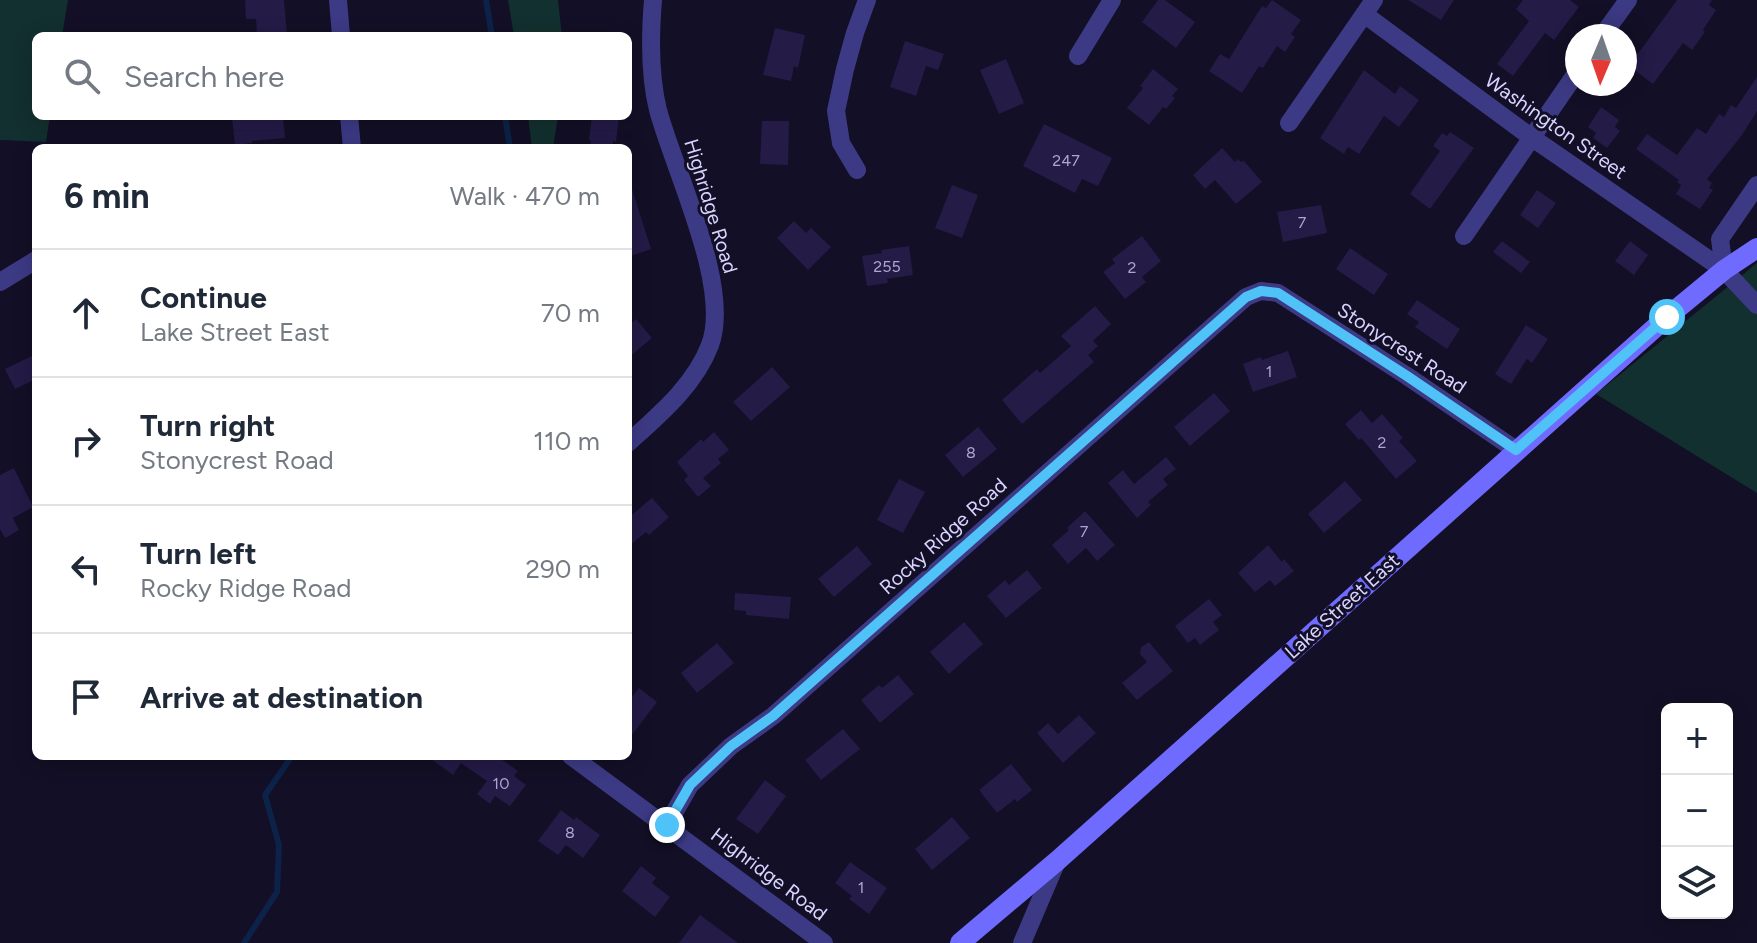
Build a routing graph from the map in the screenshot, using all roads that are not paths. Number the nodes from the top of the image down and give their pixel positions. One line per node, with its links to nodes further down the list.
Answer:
1 (338, 0): 8 (street)
2 (653, 0): 24 (street, Highridge Road)
3 (867, 0): 15 (street)
4 (1112, 0): 9 (street)
5 (1628, 0): 7 (street)
6 (1369, 7): 12 (street); 13 (street, Washington Street)
7 (1611, 24)
8 (341, 32)
9 (1078, 56)
10 (1565, 89): 13 (street)
11 (349, 120): 14 (street)
12 (1289, 123)
13 (1531, 137): 17 (street); 20 (street, Washington Street)
14 (352, 144)
15 (857, 170)
16 (1757, 185): 20 (street)
17 (1464, 236)
18 (1757, 248): 20 (main road, Lake Street East)
19 (32, 262): 21 (street)
20 (1724, 270): 23 (street, Washington Street); 25 (main road, Lake Street East)
21 (0, 282)
22 (1261, 291): 25 (street, Stonycrest Road); 27 (street, Rocky Ridge Road)
23 (1757, 305)
24 (632, 439)
25 (1516, 450): 28 (main road, Lake Street East)
26 (577, 760): 27 (street, Highridge Road)
27 (667, 825): 29 (street, Highridge Road)
28 (1057, 861): 30 (main road, Lake Street East); 31 (street)
29 (824, 943)
30 (960, 943)
31 (1022, 943)

